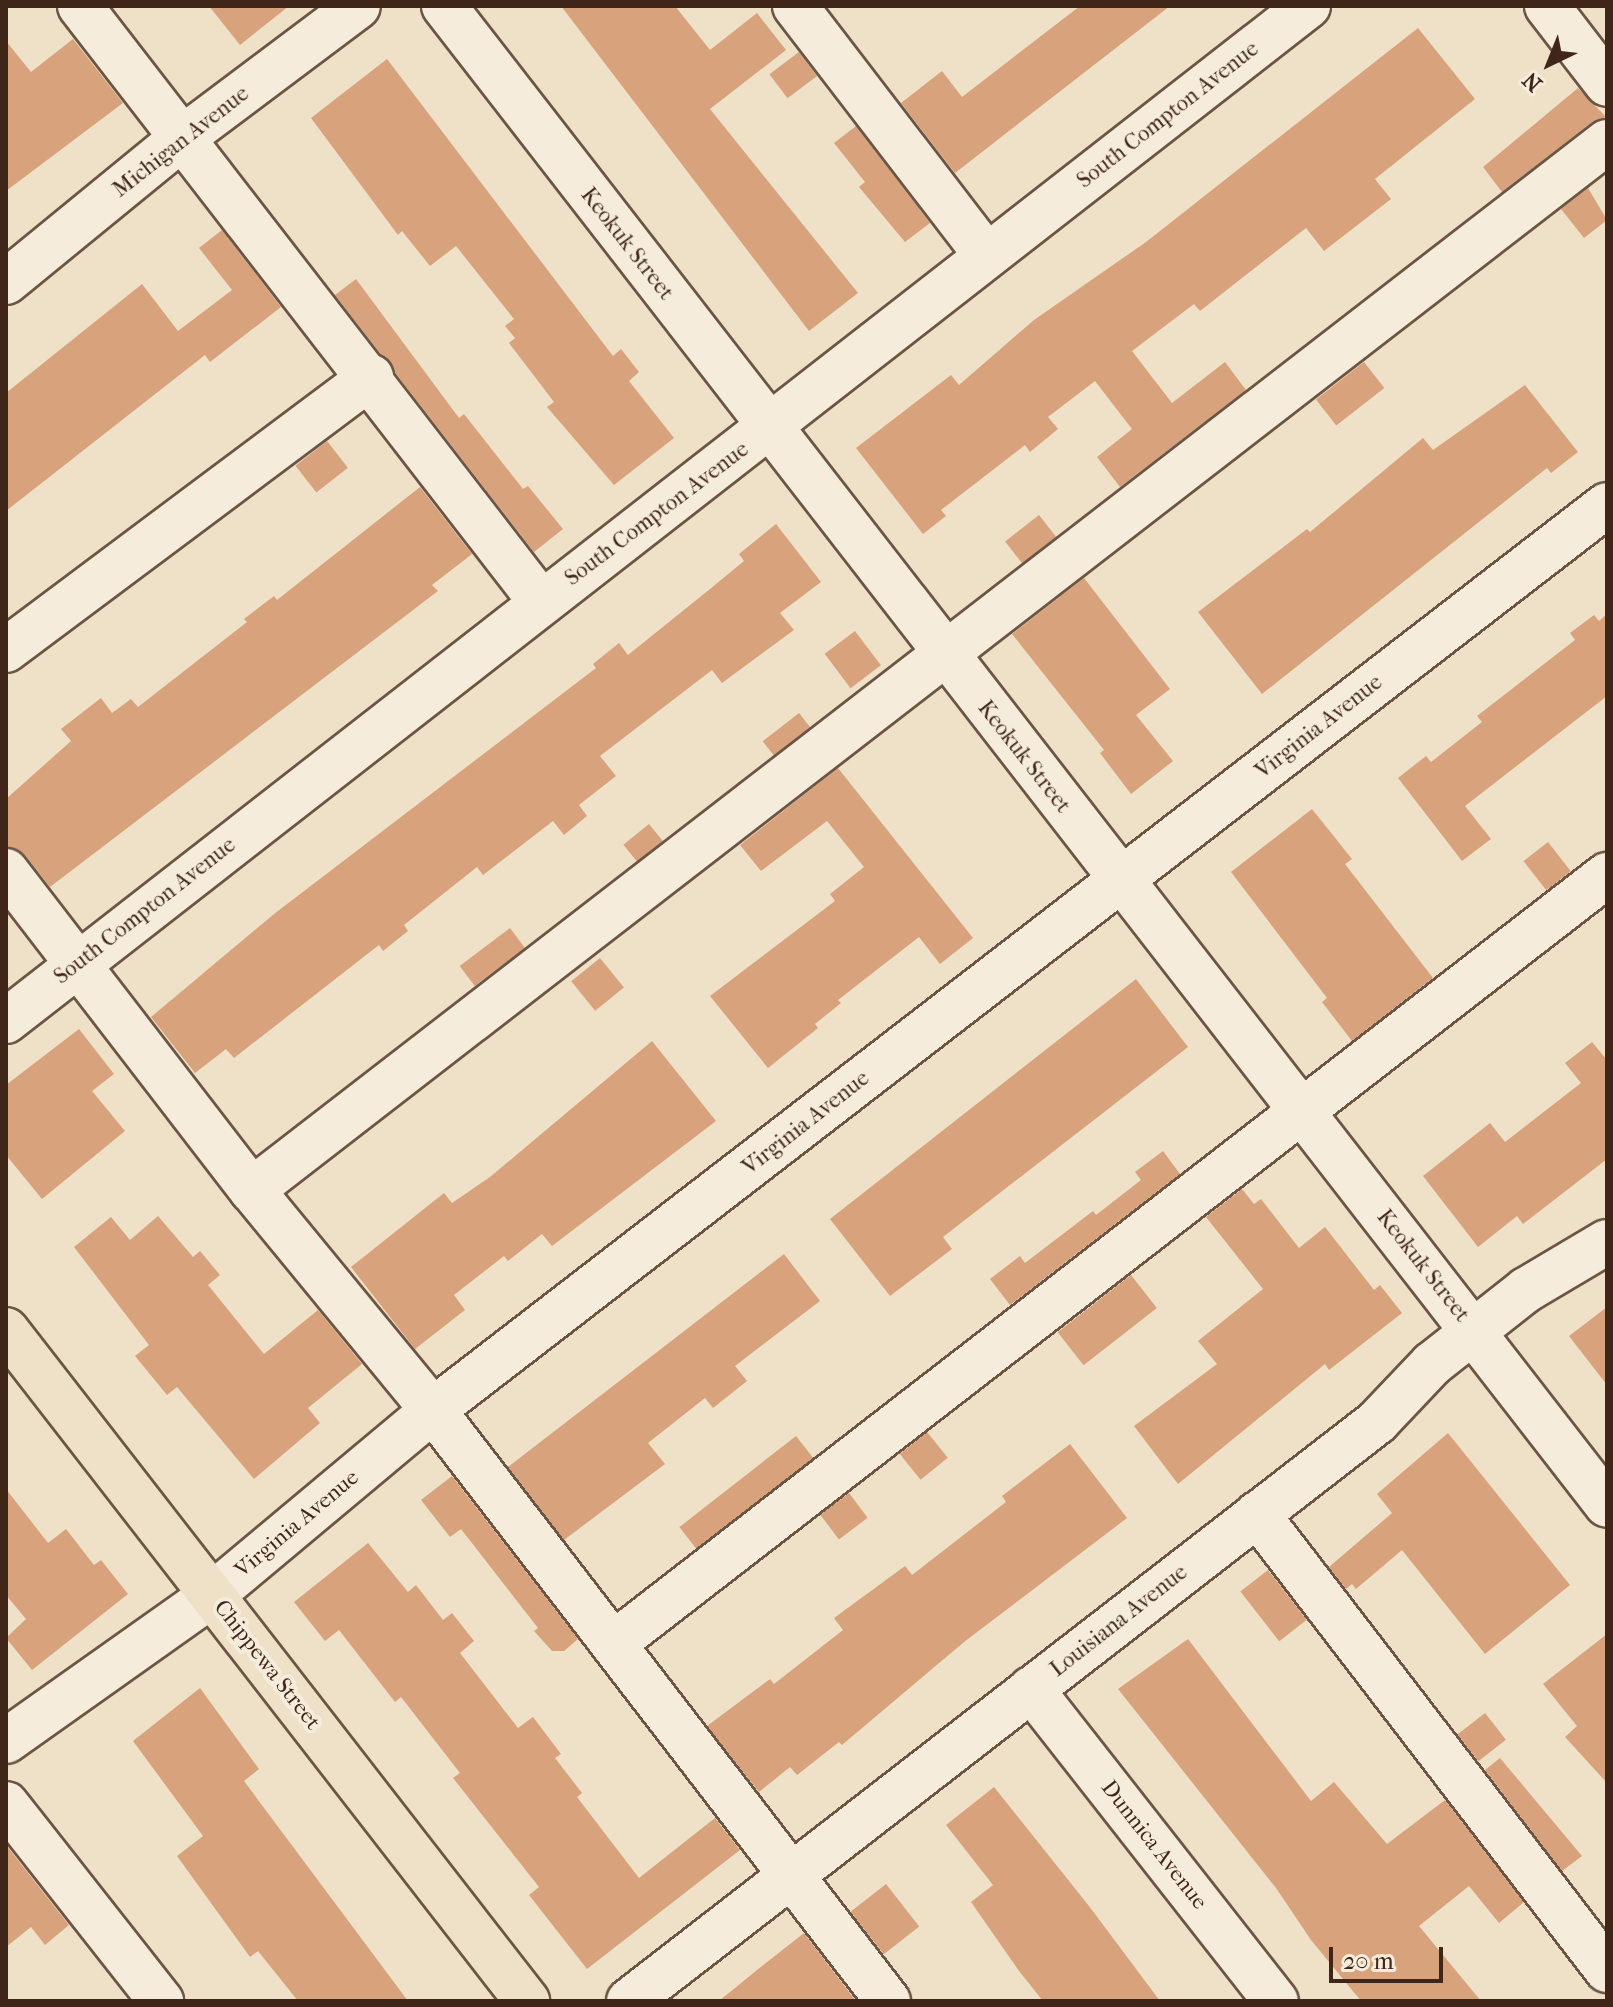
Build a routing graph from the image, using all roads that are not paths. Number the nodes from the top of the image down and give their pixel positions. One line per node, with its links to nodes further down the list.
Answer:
1 (80, 6): 8 (street)
2 (358, 6): 8 (street, Michigan Avenue)
3 (444, 6): 13 (street, Keokuk Street)
4 (1308, 6): 10 (street, South Compton Avenue)
5 (1547, 6): 7 (street)
6 (814, 12): 10 (street)
7 (1607, 84)
8 (181, 139): 11 (street, Michigan Avenue); 12 (street)
9 (1607, 142): 17 (street)
10 (987, 256): 13 (street, South Compton Avenue)
11 (6, 282)
12 (371, 377): 15 (street); 16 (street)
13 (769, 429): 15 (street, South Compton Avenue); 17 (street, Keokuk Street)
14 (1607, 505): 20 (street, Virginia Avenue)
15 (541, 602): 21 (street, South Compton Avenue)
16 (6, 650)
17 (945, 656): 20 (street, Keokuk Street); 24 (street)
18 (6, 871): 21 (street)
19 (1607, 875): 23 (street)
20 (1121, 880): 23 (street, Keokuk Street); 28 (street, Virginia Avenue)
21 (80, 963): 22 (street, South Compton Avenue); 24 (street)
22 (6, 1021)
23 (1304, 1111): 26 (street, Keokuk Street); 32 (street)
24 (252, 1190): 28 (street)
25 (1607, 1242): 26 (street, Louisiana Avenue)
26 (1473, 1331): 29 (street, Keokuk Street); 30 (street, Louisiana Avenue)
27 (11, 1346): 31 (main road, Chippewa Street)
28 (433, 1410): 31 (street, Virginia Avenue); 32 (street)
29 (1607, 1505)
30 (1257, 1514): 33 (street, Louisiana Avenue); 37 (street)
31 (212, 1595): 34 (street, Virginia Avenue); 39 (main road, Chippewa Street)
32 (613, 1644): 36 (street)
33 (1031, 1689): 36 (street, Louisiana Avenue); 42 (street, Dunnica Avenue)
34 (6, 1741)
35 (6, 1804): 38 (street)
36 (791, 1875): 40 (street, Louisiana Avenue); 41 (street)
37 (1607, 1970)
38 (161, 2001)
39 (527, 2001)
40 (629, 2001)
41 (888, 2001)
42 (1276, 2001)

